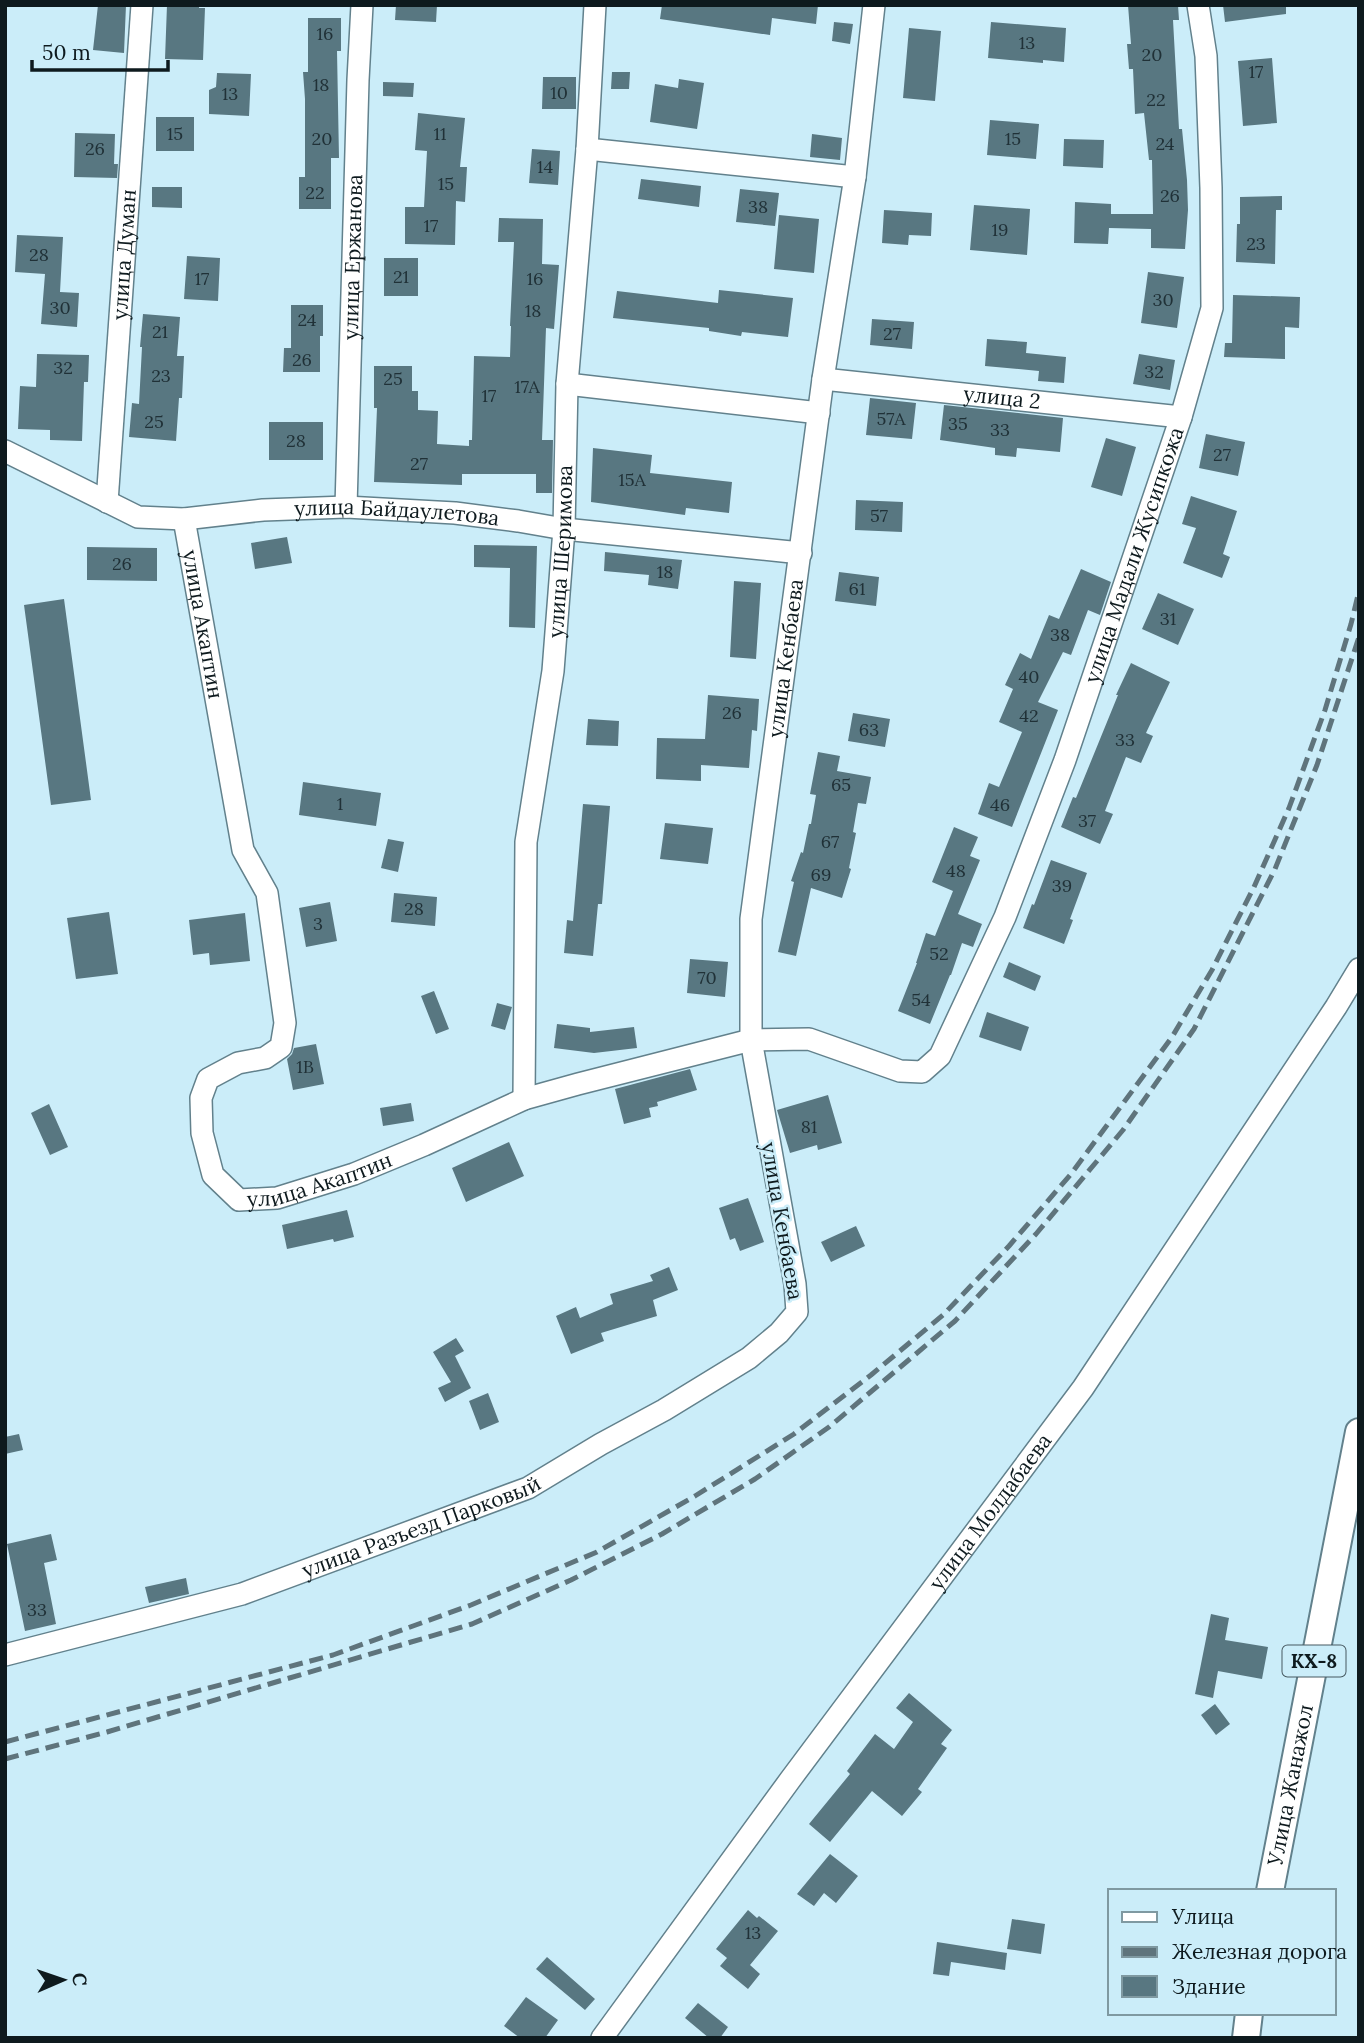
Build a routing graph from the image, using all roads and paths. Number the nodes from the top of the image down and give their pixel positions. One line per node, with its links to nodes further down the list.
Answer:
1 (142, 5): 13 (street, улица Думан)
2 (362, 5): 14 (street, улица Ержанова)
3 (594, 5): 6 (street, улица Шеримова)
4 (874, 5): 7 (street, улица Кенбаева)
5 (1198, 5): 11 (street, улица Мадали Жусипкожа)
6 (587, 149): 7 (street); 9 (street, улица Шеримова)
7 (855, 177): 8 (street, улица Кенбаева)
8 (823, 379): 10 (street, улица Кенбаева); 11 (street, улица 2)
9 (567, 384): 10 (street); 16 (street, улица Шеримова)
10 (820, 413): 17 (street, улица Кенбаева)
11 (1181, 417): 20 (street, улица Мадали Жусипкожа)
12 (5, 452): 13 (street, улица Байдаулетова)
13 (107, 502): 15 (street, улица Байдаулетова)
14 (346, 507): 15 (street, улица Байдаулетова); 16 (street, улица Байдаулетова)
15 (184, 519): 21 (street, улица Акаптин)
16 (564, 529): 17 (street, улица Байдаулетова); 21 (street, улица Шеримова)
17 (800, 553): 19 (street, улица Кенбаева)
18 (1359, 969): 27 (street, улица Молдабаева)
19 (751, 1040): 20 (street, улица Акаптин); 21 (street, улица Акаптин); 22 (street, улица Кенбаева)
20 (922, 1072)
21 (524, 1099)
22 (797, 1312): 24 (street, улица Разъезд Парковый)
23 (1359, 1432): 25 (main road, Улица Жанажол / КХ-8)
24 (5, 1655)
25 (1270, 1889)
26 (1249, 2015): 28 (main road)
27 (602, 2038)
28 (1246, 2038)

